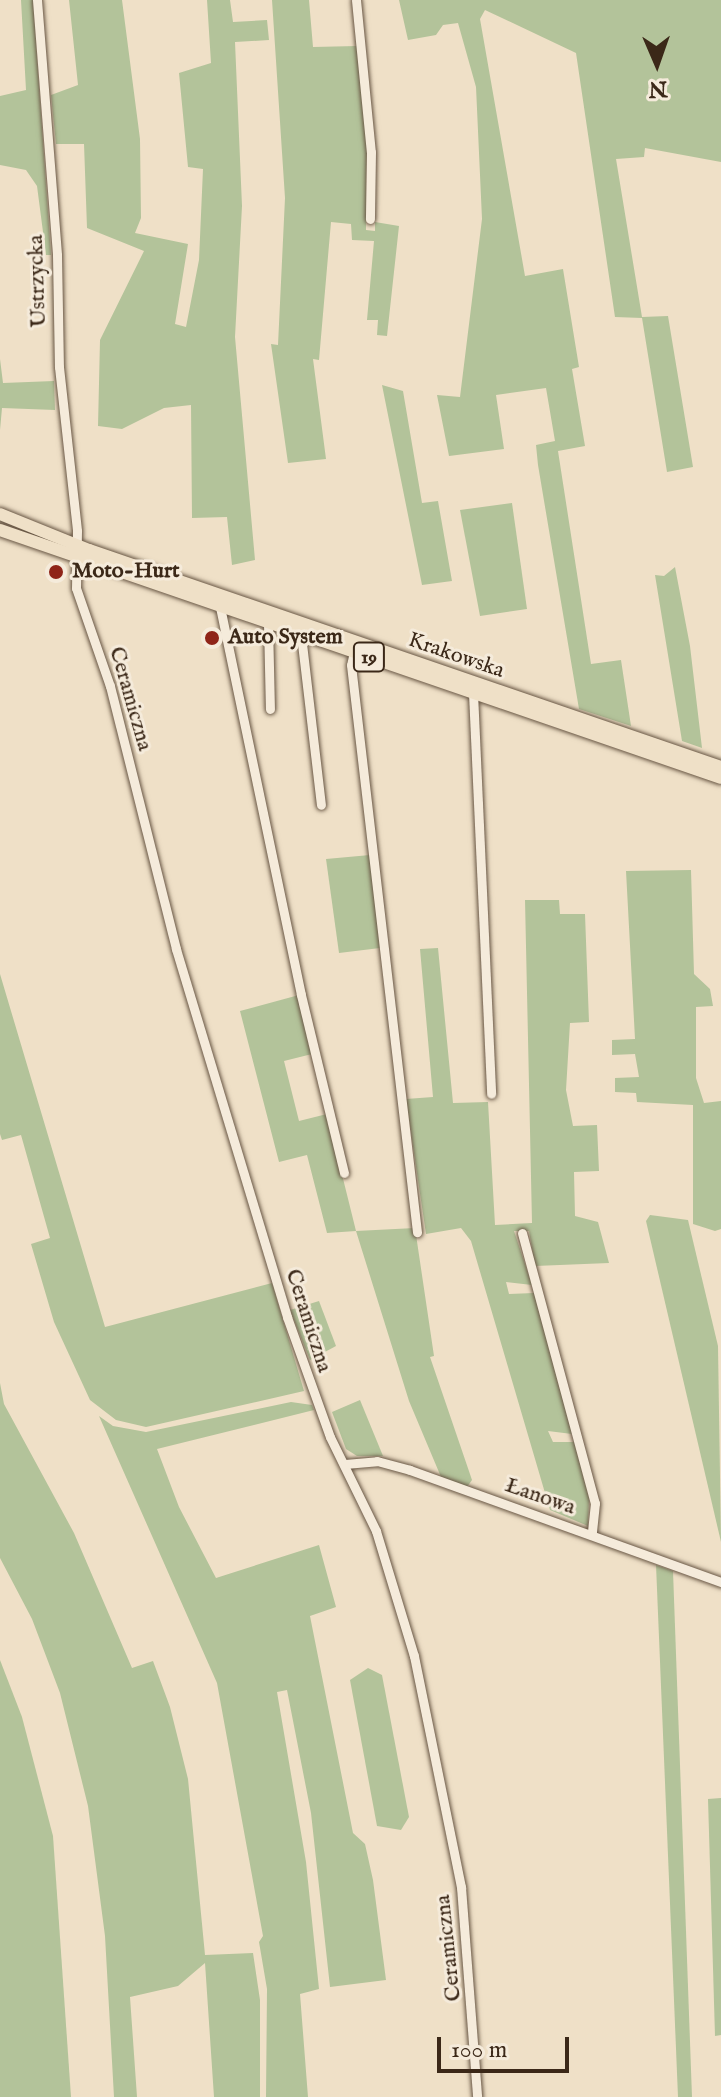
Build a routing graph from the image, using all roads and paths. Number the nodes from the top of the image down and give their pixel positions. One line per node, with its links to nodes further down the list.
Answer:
1 (37, 0): 6 (street, Ustrzycka)
2 (356, 0): 3 (street)
3 (370, 219)
4 (0, 514): 6 (main road, Krakowska / 19)
5 (0, 530): 7 (main road, Krakowska / 19)
6 (74, 545): 7 (street, Ustrzycka); 14 (main road, Krakowska / 19)
7 (78, 558): 8 (main road, Krakowska / 19); 21 (street, Ceramiczna)
8 (220, 607): 9 (main road, Krakowska / 19); 18 (street)
9 (268, 623): 10 (main road, Krakowska / 19); 13 (street)
10 (301, 635): 11 (main road, Krakowska / 19); 16 (street)
11 (354, 652): 12 (main road, Krakowska / 19); 19 (street)
12 (473, 693): 15 (main road, Krakowska / 19); 17 (street)
13 (270, 709)
14 (721, 767)
15 (721, 778)
16 (321, 805)
17 (491, 1094)
18 (344, 1173)
19 (417, 1232)
20 (522, 1233): 22 (street)
21 (345, 1464): 22 (street, Łanowa); 24 (street, Ceramiczna)
22 (592, 1534): 23 (street, Łanowa)
23 (721, 1582)
24 (477, 2097)

